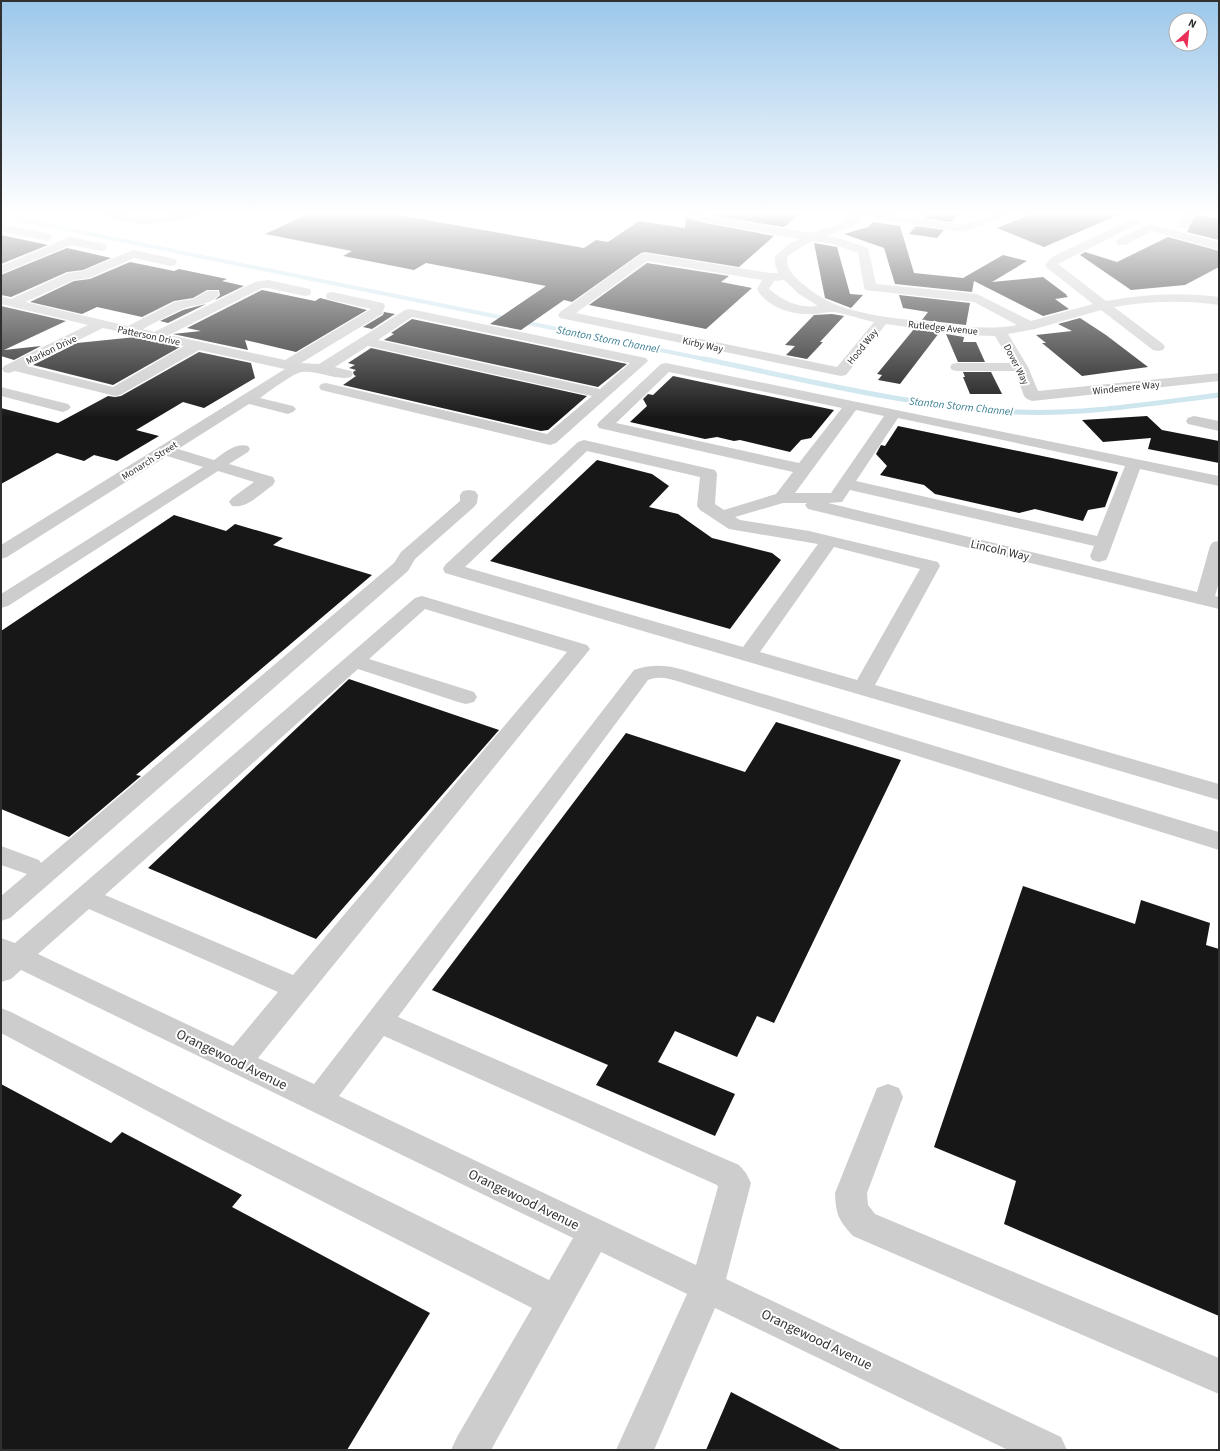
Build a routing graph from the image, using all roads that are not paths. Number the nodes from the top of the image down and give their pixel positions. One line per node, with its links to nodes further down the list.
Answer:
1 (54, 283): 12 (street)
2 (610, 283): 30 (street, Kirby Way)
3 (767, 283): 15 (street)
4 (794, 283): 15 (street, Rutledge Avenue)
5 (869, 283): 18 (street)
6 (1074, 283): 14 (street)
7 (226, 287): 19 (street)
8 (305, 292): 21 (street)
9 (1113, 293): 13 (street)
10 (332, 296): 25 (street, Monarch Street)
11 (1216, 297): 13 (street, Rutledge Avenue)
12 (6, 301): 17 (street, Patterson Drive)
13 (1126, 302): 14 (street, Rutledge Avenue)
14 (1104, 305): 18 (street, Rutledge Avenue); 24 (street)
15 (833, 308): 16 (street, Rutledge Avenue)
16 (883, 320): 20 (street, Rutledge Avenue); 30 (street, Hood Way)
17 (102, 324): 19 (street, Patterson Drive); 26 (street, Markon Drive)
18 (1030, 326): 20 (street, Rutledge Avenue)
19 (130, 330): 21 (street, Patterson Drive)
20 (1000, 332): 28 (street, Dover Way)
21 (156, 336): 23 (street, Patterson Drive)
22 (365, 341): 29 (street); 34 (street); 34 (street)
23 (197, 345): 25 (street, Patterson Drive); 26 (street)
24 (1158, 347)
25 (292, 366): 29 (street, Patterson Drive); 36 (street, Monarch Street)
26 (15, 367): 31 (street, Markon Drive)
27 (957, 367): 28 (street)
28 (1021, 367): 35 (street, Dover Way)
29 (322, 369): 34 (street, Patterson Drive)
30 (841, 372)
31 (1, 374)
32 (1219, 377): 35 (street, Windemere Way)
33 (1, 391): 38 (street)
34 (603, 394)
35 (1032, 396)
36 (247, 399): 39 (street); 44 (street, Monarch Street)
37 (852, 405): 40 (street); 47 (street); 47 (street)
38 (63, 407)
39 (288, 409)
40 (894, 413): 46 (street); 49 (street)
41 (1194, 421): 42 (street)
42 (1219, 426)
43 (242, 449): 45 (street)
44 (165, 450): 45 (street); 58 (street, Monarch Street)
45 (216, 464): 52 (street); 62 (street)
46 (1134, 464): 48 (street); 56 (street)
47 (802, 469): 51 (street)
48 (1219, 481)
49 (845, 484): 51 (street); 56 (street)
50 (469, 495): 72 (street)
51 (782, 498): 53 (street); 54 (street, Lincoln Way)
52 (238, 502)
53 (721, 516): 55 (street); 63 (street)
54 (894, 525): 59 (street); 60 (street, Lincoln Way)
55 (829, 541): 59 (street); 63 (street)
56 (1104, 543): 60 (street)
57 (1219, 546): 61 (street)
58 (1, 552)
59 (879, 553): 65 (street)
60 (1092, 572): 61 (street, Lincoln Way)
61 (1212, 601)
62 (1, 602)
63 (748, 655): 65 (street)
64 (354, 661): 66 (street); 71 (street); 74 (street)
65 (863, 688): 67 (street)
66 (466, 697)
67 (1219, 792)
68 (1219, 841): 76 (street)
69 (1, 855): 70 (street)
70 (30, 866)
71 (86, 897): 73 (street); 74 (street)
72 (1, 911)
73 (7, 959): 77 (street, Orangewood Avenue)
74 (298, 989): 77 (street)
75 (1, 1020): 82 (street)
76 (379, 1021): 79 (street); 81 (street)
77 (237, 1062): 79 (street, Orangewood Avenue)
78 (888, 1096): 83 (street)
79 (318, 1100): 80 (street, Orangewood Avenue)
80 (594, 1233): 81 (street, Orangewood Avenue); 82 (street)
81 (707, 1287): 85 (street); 86 (street, Orangewood Avenue)
82 (556, 1301): 84 (street)
83 (1219, 1376)
84 (470, 1450)
85 (635, 1450)
86 (1048, 1450)

